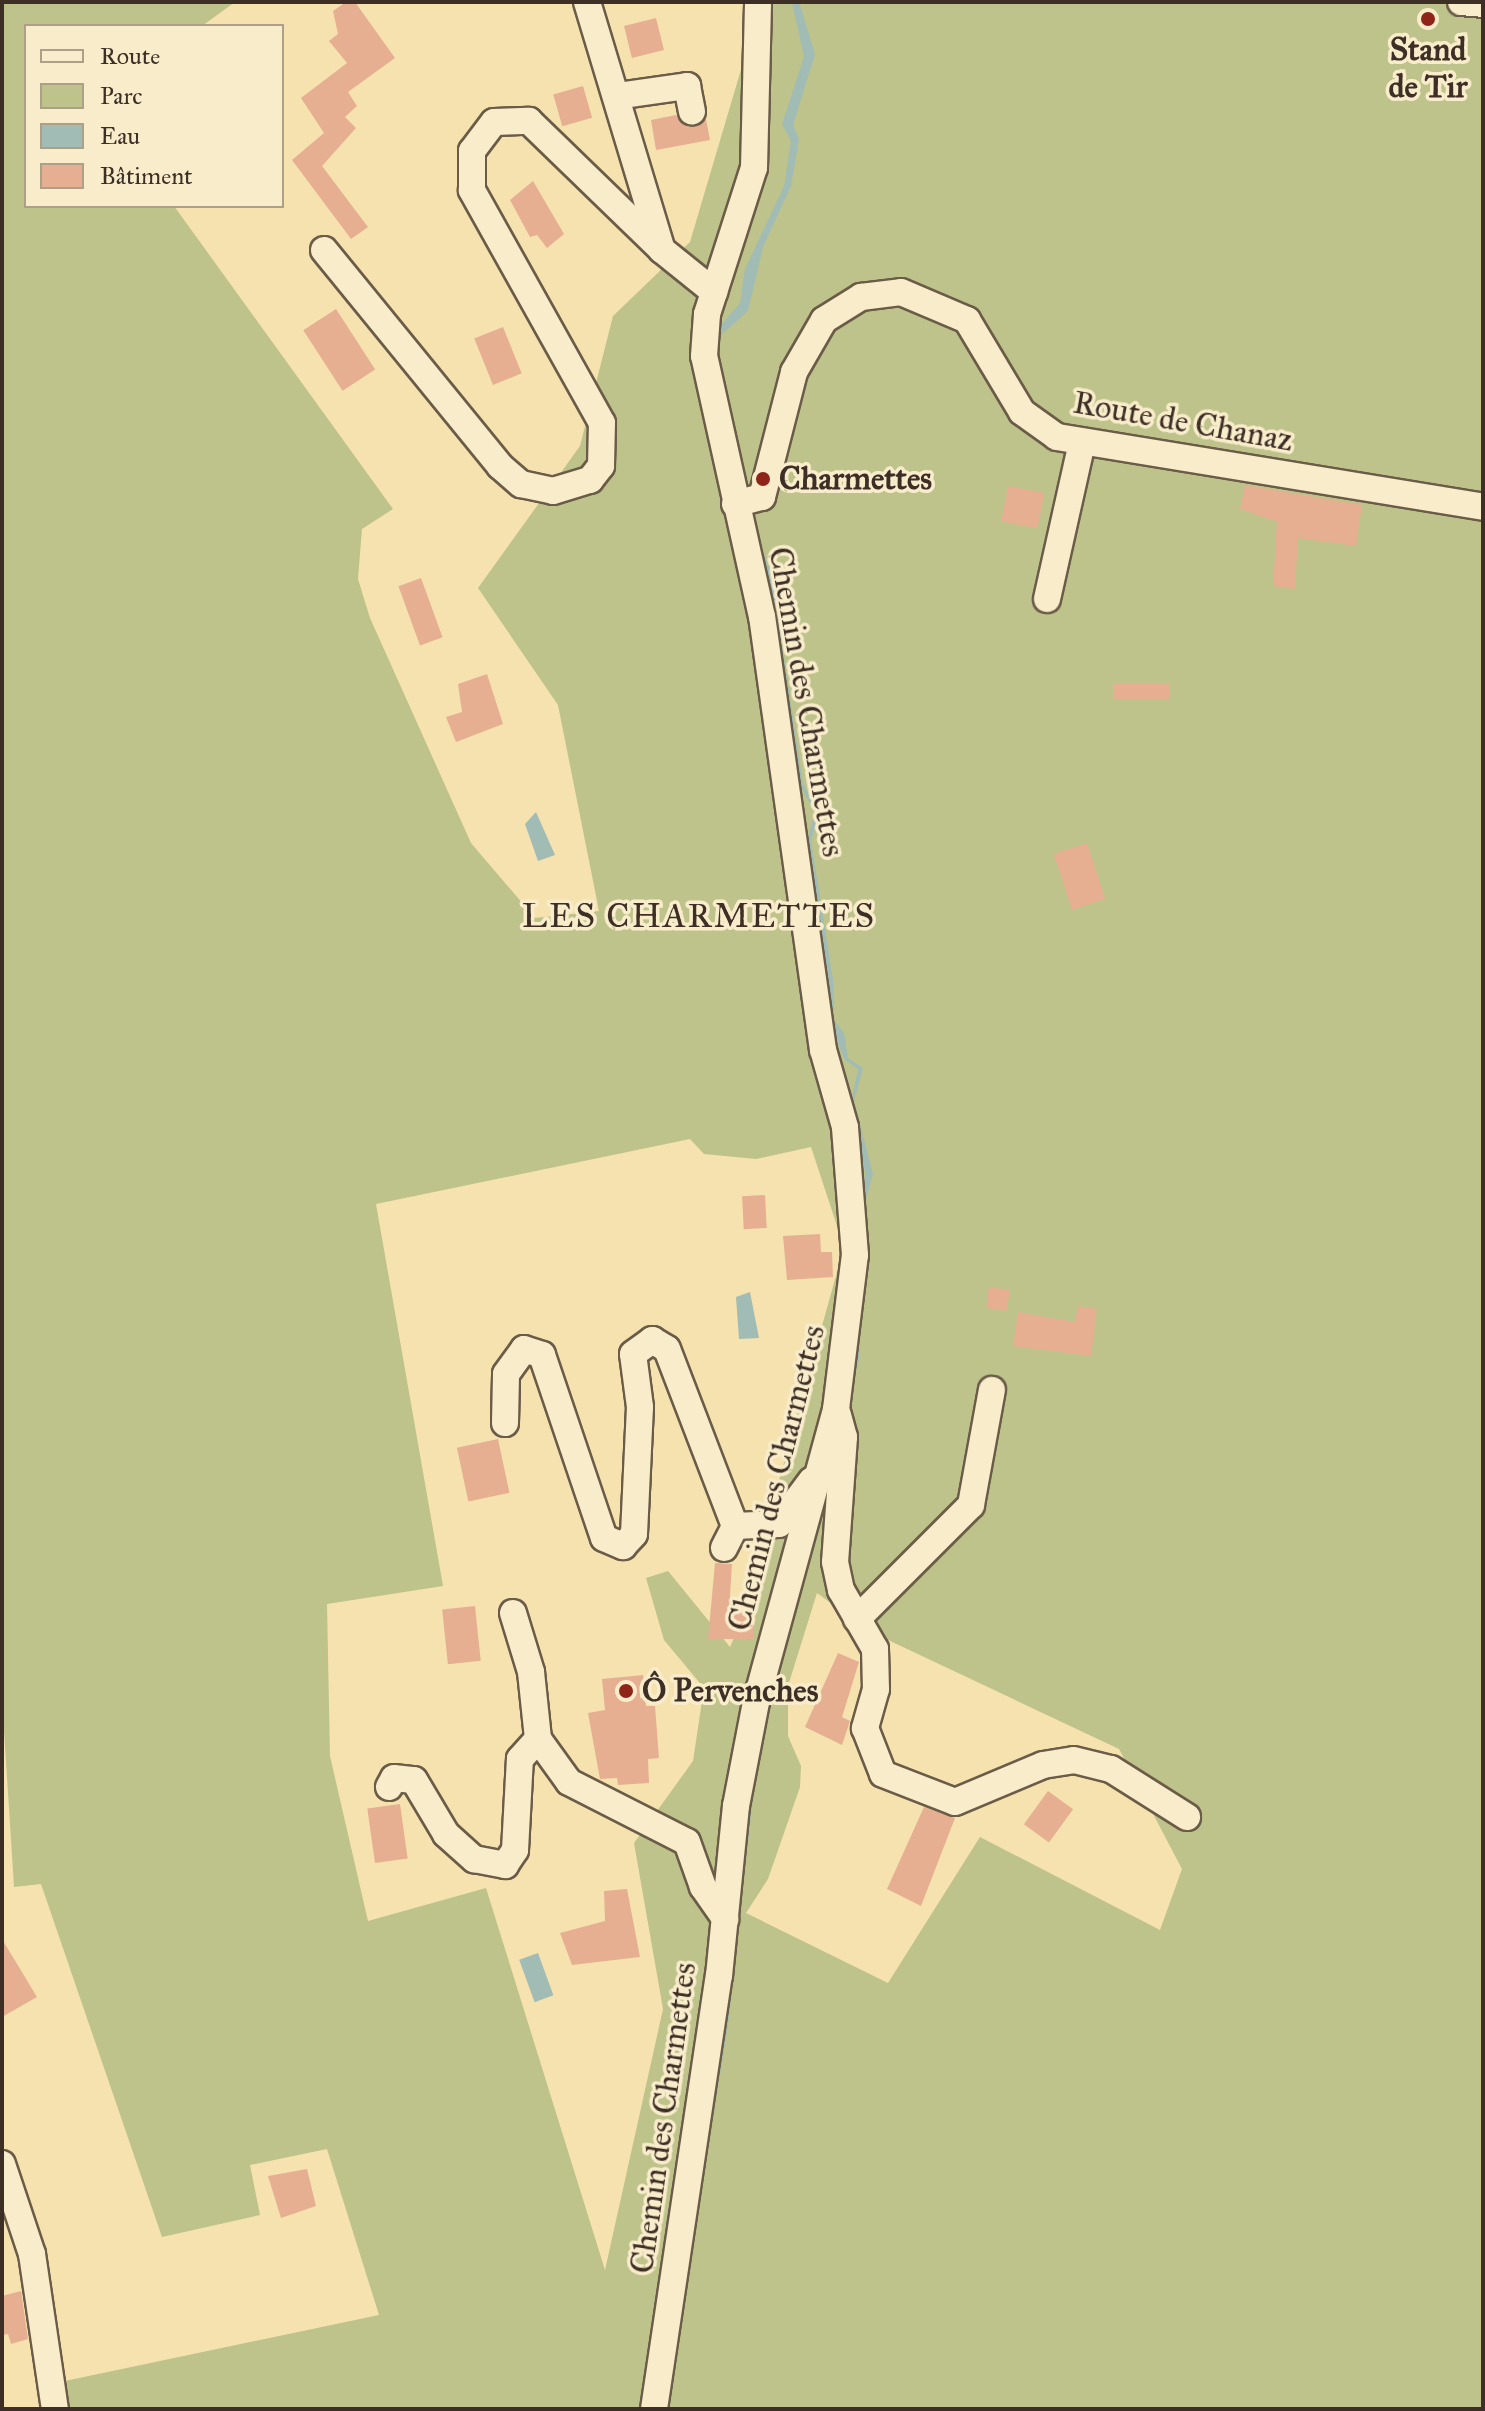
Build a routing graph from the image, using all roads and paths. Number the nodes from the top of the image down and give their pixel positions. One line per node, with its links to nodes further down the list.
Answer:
1 (587, 2): 5 (street)
2 (758, 2): 9 (street, Chemin des Charmettes)
3 (1461, 2): 4 (street)
4 (1483, 4)
5 (617, 96): 6 (street); 8 (street)
6 (692, 112)
7 (324, 250): 8 (street)
8 (662, 250): 9 (street)
9 (714, 292): 11 (street, Chemin des Charmettes)
10 (1082, 442): 11 (street, Route de Chanaz); 12 (street, Route de Chanaz); 13 (street)
11 (743, 504): 15 (street, Chemin des Charmettes)
12 (1483, 507)
13 (1047, 599)
14 (992, 1390): 19 (street)
15 (836, 1409): 17 (street, Chemin des Charmettes); 19 (street)
16 (505, 1423): 17 (street)
17 (816, 1475): 23 (street, Chemin des Charmettes)
18 (513, 1613): 20 (street)
19 (857, 1619): 22 (street)
20 (538, 1739): 21 (street); 23 (street)
21 (389, 1787)
22 (1187, 1817)
23 (725, 1919): 26 (street, Chemin des Charmettes)
24 (2, 2164): 25 (street)
25 (55, 2409)
26 (654, 2409)

